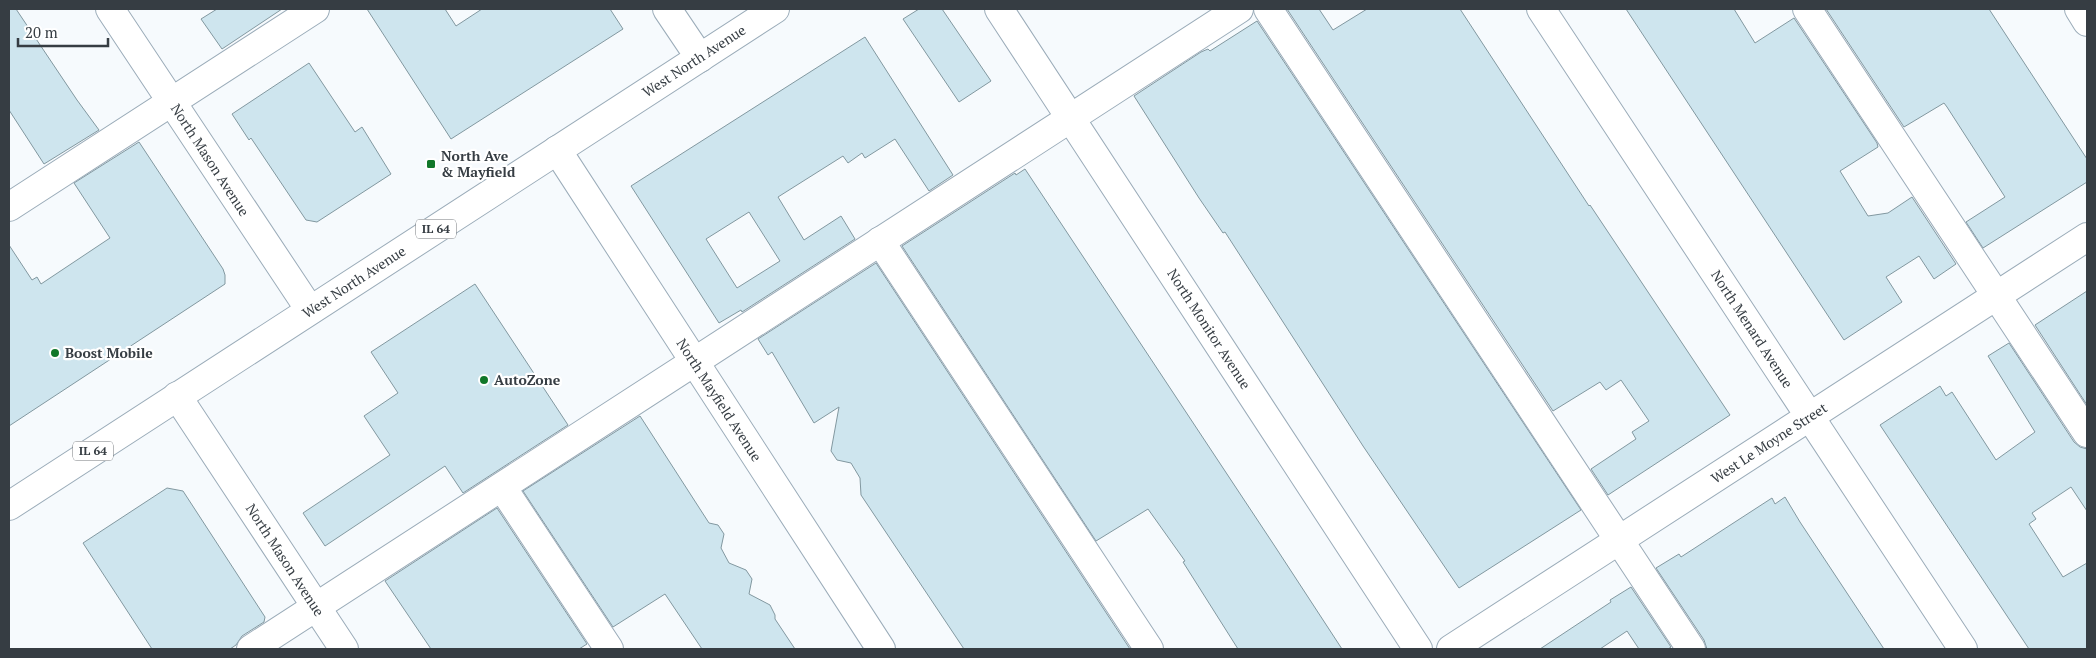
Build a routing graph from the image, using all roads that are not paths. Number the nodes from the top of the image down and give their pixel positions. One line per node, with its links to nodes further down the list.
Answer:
1 (110, 9): 13 (street, North Mason Avenue)
2 (315, 9): 13 (street)
3 (667, 9): 12 (street)
4 (775, 9): 12 (street, West North Avenue / IL 64)
5 (999, 9): 14 (street, North Monitor Avenue)
6 (1239, 9): 14 (street)
7 (1268, 9): 27 (street)
8 (1541, 9): 23 (street, North Menard Avenue)
9 (1807, 9): 19 (street)
10 (2079, 9): 11 (street)
11 (2087, 22)
12 (700, 58): 15 (street, West North Avenue / IL 64)
13 (172, 102): 16 (street); 20 (street, North Mason Avenue)
14 (1071, 118): 18 (street); 34 (street, North Monitor Avenue)
15 (557, 150): 20 (street, West North Avenue / IL 64); 21 (street, North Mayfield Avenue)
16 (9, 207)
17 (2087, 237): 19 (street, West Le Moyne Street)
18 (880, 241): 21 (street); 33 (street)
19 (1996, 296): 23 (street, West Le Moyne Street); 24 (street)
20 (310, 310): 22 (street, West North Avenue / IL 64)
21 (694, 362): 25 (street); 32 (street, North Mayfield Avenue)
22 (177, 396): 26 (street, West North Avenue / IL 64); 28 (street, North Mason Avenue)
23 (1810, 416): 27 (street, West Le Moyne Street); 37 (street, North Menard Avenue)
24 (2087, 433)
25 (502, 487): 28 (street); 31 (street)
26 (9, 506)
27 (1619, 540): 35 (street, West Le Moyne Street); 36 (street)
28 (316, 607): 29 (street); 30 (street, North Mason Avenue)
29 (251, 649)
30 (344, 649)
31 (609, 649)
32 (881, 649)
33 (1149, 649)
34 (1418, 649)
35 (1450, 649)
36 (1691, 649)
37 (1963, 649)

